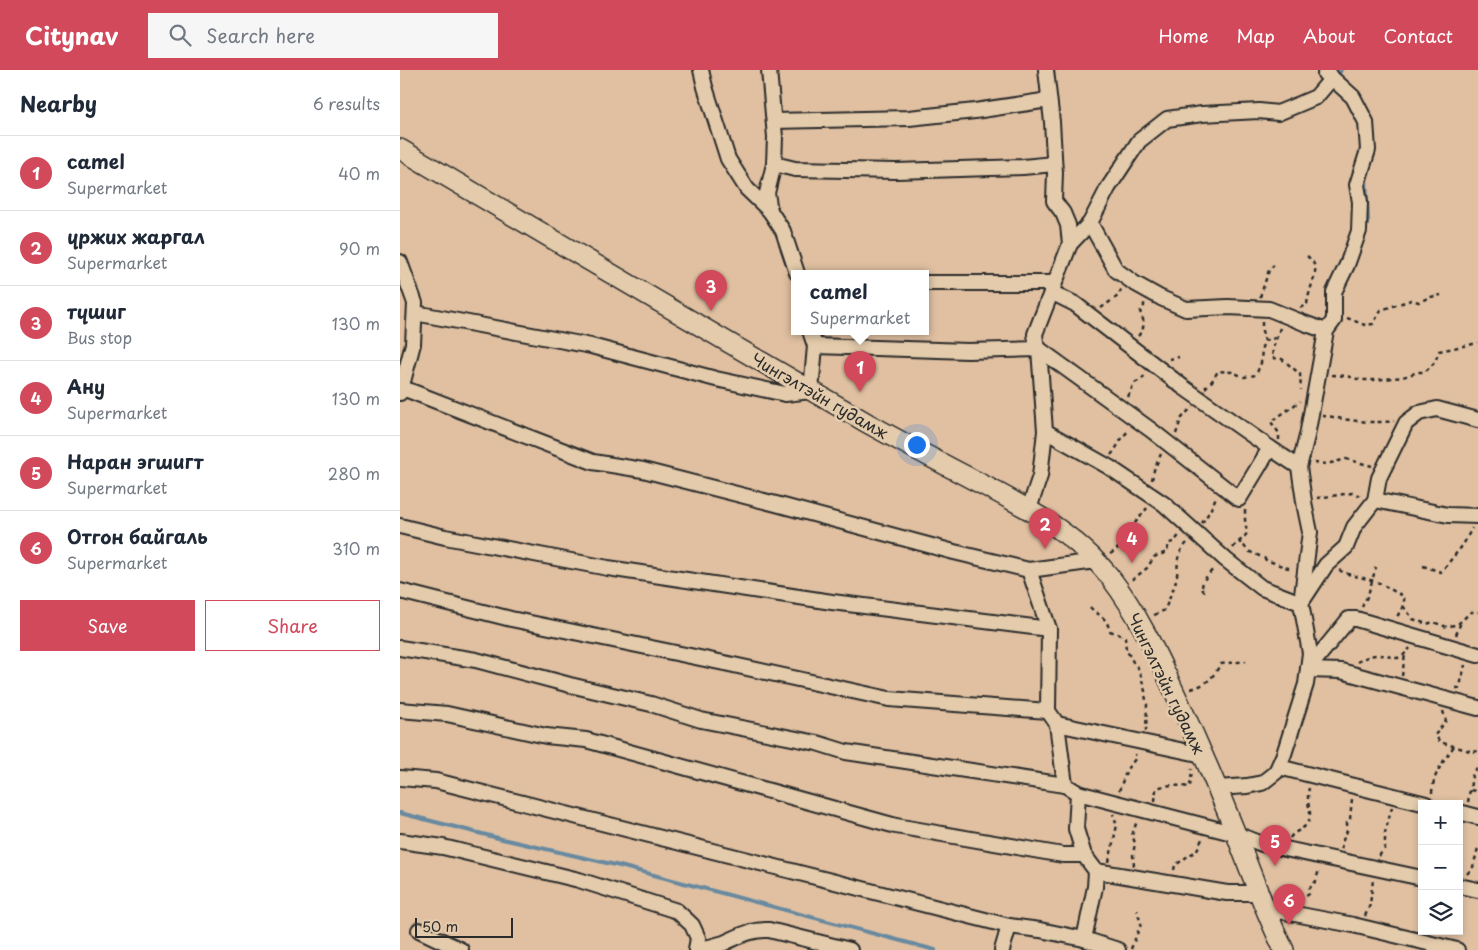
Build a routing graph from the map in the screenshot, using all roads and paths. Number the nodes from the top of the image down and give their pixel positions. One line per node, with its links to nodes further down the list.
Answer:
1 (701, 70): 11 (street)
2 (769, 70): 7 (street)
3 (1046, 70): 6 (street)
4 (1318, 70): 5 (street)
5 (1330, 74): 12 (street); 25 (street)
6 (1049, 100): 7 (street); 10 (street)
7 (774, 121): 9 (street)
8 (400, 149): 38 (main road, Чингэлтэйн гудамж)
9 (774, 164): 10 (street); 11 (street)
10 (1054, 164): 13 (street)
11 (770, 211): 17 (street)
12 (1090, 223): 13 (street); 20 (street)
13 (1070, 244): 19 (street)
14 (1307, 256): 26 (path)
15 (400, 262): 23 (street)
16 (1274, 264): 24 (path)
17 (796, 270)
18 (929, 283): 19 (street)
19 (1053, 287): 34 (street); 39 (street)
20 (1150, 292): 24 (street); 27 (path)
21 (1441, 295): 25 (path)
22 (400, 302): 23 (street)
23 (415, 308): 37 (street); 38 (street)
24 (1258, 308): 26 (street); 31 (path)
25 (1334, 314): 28 (street)
26 (1285, 315): 28 (street); 30 (path)
27 (1144, 326)
28 (1326, 331): 36 (street)
29 (811, 335): 33 (street)
30 (1276, 338): 31 (path); 47 (path)
31 (1265, 341): 39 (path)
32 (1478, 343): 36 (path)
33 (815, 346): 34 (street); 38 (street)
34 (1039, 349): 40 (street); 44 (street)
35 (1146, 374): 40 (path)
36 (1318, 375): 41 (street)
37 (401, 389): 70 (street)
38 (811, 391): 56 (main road, Чингэлтэйн гудамж)
39 (1198, 397): 46 (path); 47 (street)
40 (1118, 407): 46 (street)
41 (1311, 416): 43 (path); 48 (street)
42 (1478, 420): 50 (street)
43 (1376, 423)
44 (1045, 431): 49 (street); 56 (street)
45 (1121, 439): 49 (path)
46 (1173, 439): 47 (street); 51 (path)
47 (1274, 451): 48 (street)
48 (1300, 462): 50 (path); 54 (street)
49 (1104, 464): 53 (street)
50 (1384, 468): 52 (street)
51 (1154, 470)
52 (1376, 497): 54 (path); 57 (street); 65 (street)
53 (1155, 498): 61 (street); 66 (path)
54 (1304, 501): 67 (street)
55 (1214, 504): 61 (path)
56 (1029, 509): 66 (main road, Чингэлтэйн гудамж)
57 (1476, 516): 68 (path)
58 (1246, 525): 62 (path)
59 (400, 526): 82 (street)
60 (1181, 532): 72 (path)
61 (1196, 532): 64 (street)
62 (1240, 540): 64 (path); 67 (path)
63 (1180, 554): 79 (path)
64 (1221, 555): 74 (path); 75 (street)
65 (1329, 562): 71 (path); 75 (street)
66 (1098, 563): 70 (street); 72 (main road, Чингэлтэйн гудамж)
67 (1307, 564): 75 (street)
68 (1423, 566)
69 (1376, 567): 71 (path)
70 (1029, 570): 82 (street)
71 (1373, 580): 76 (path); 80 (path)
72 (1119, 590): 79 (main road, Чингэлтэйн гудамж)
73 (400, 591): 96 (street)
74 (1207, 595)
75 (1301, 603): 89 (street)
76 (1403, 605): 78 (path); 81 (path)
77 (1090, 606): 99 (path)
78 (1478, 612)
79 (1138, 620): 92 (main road, Чингэлтэйн гудамж)
80 (1359, 620): 81 (street); 89 (street)
81 (1388, 628): 83 (street)
82 (1049, 629): 96 (street)
83 (1417, 637): 85 (path); 86 (street)
84 (400, 648): 107 (street)
85 (1405, 654): 87 (path); 90 (path)
86 (1475, 654): 91 (path)
87 (1380, 655)
88 (1246, 661): 92 (path)
89 (1308, 670): 90 (street); 104 (street)
90 (1400, 687): 93 (street)
91 (1459, 688)
92 (1176, 696): 102 (main road, Чингэлтэйн гудамж)
93 (1436, 697): 94 (street); 100 (path)
94 (1478, 708)
95 (400, 710): 129 (street)
96 (1048, 710): 97 (street)
97 (1057, 724): 98 (street); 107 (street)
98 (1132, 740): 99 (street); 118 (path)
99 (1146, 743): 102 (street)
100 (1454, 746): 101 (path); 117 (path)
101 (1478, 751)
102 (1203, 755): 110 (main road, Чингэлтэйн гудамж)
103 (1478, 766): 111 (path)
104 (1279, 767): 105 (street); 110 (street)
105 (1315, 776): 108 (street); 128 (path)
106 (400, 778): 144 (street)
107 (1065, 785): 113 (street)
108 (1355, 786): 115 (street); 131 (path)
109 (1190, 787): 119 (path)
110 (1217, 788): 123 (main road, Чингэлтэйн гудамж)
111 (1471, 790): 112 (path); 114 (path)
112 (1478, 792)
113 (1078, 793): 118 (street); 129 (street)
114 (1470, 795)
115 (1394, 796): 116 (street); 132 (path)
116 (1422, 800)
117 (1429, 800)
118 (1117, 803): 119 (street)
119 (1154, 812): 123 (street)
120 (1463, 813): 121 (street)
121 (1478, 817)
122 (1115, 834): 133 (path)
123 (1236, 834): 128 (street); 142 (main road, Чингэлтэйн гудамж)
124 (1132, 835): 134 (path)
125 (400, 841): 149 (street)
126 (1200, 842): 138 (path)
127 (1478, 848): 136 (path)
128 (1285, 849): 130 (street)
129 (1084, 855): 133 (street)
130 (1321, 856): 131 (street); 139 (path)
131 (1338, 860): 132 (street)
132 (1375, 868): 135 (street)
133 (1103, 872): 134 (street); 147 (street)
134 (1133, 877): 138 (street)
135 (1418, 877)
136 (1463, 879)
137 (1463, 882): 140 (street)
138 (1169, 883): 142 (street)
139 (1309, 889)
140 (1478, 890)
141 (1371, 895): 145 (path)
142 (1262, 900): 145 (street); 154 (main road, Чингэлтэйн гудамж)
143 (1137, 910): 153 (path)
144 (1009, 926): 147 (street); 151 (street)
145 (1360, 927): 155 (street)
146 (419, 930): 148 (street)
147 (1084, 939): 152 (street)
148 (461, 950)
149 (697, 950): 150 (street)
150 (850, 950)
151 (1002, 950)
152 (1118, 950)
153 (1131, 950)
154 (1284, 950)
155 (1457, 950)

